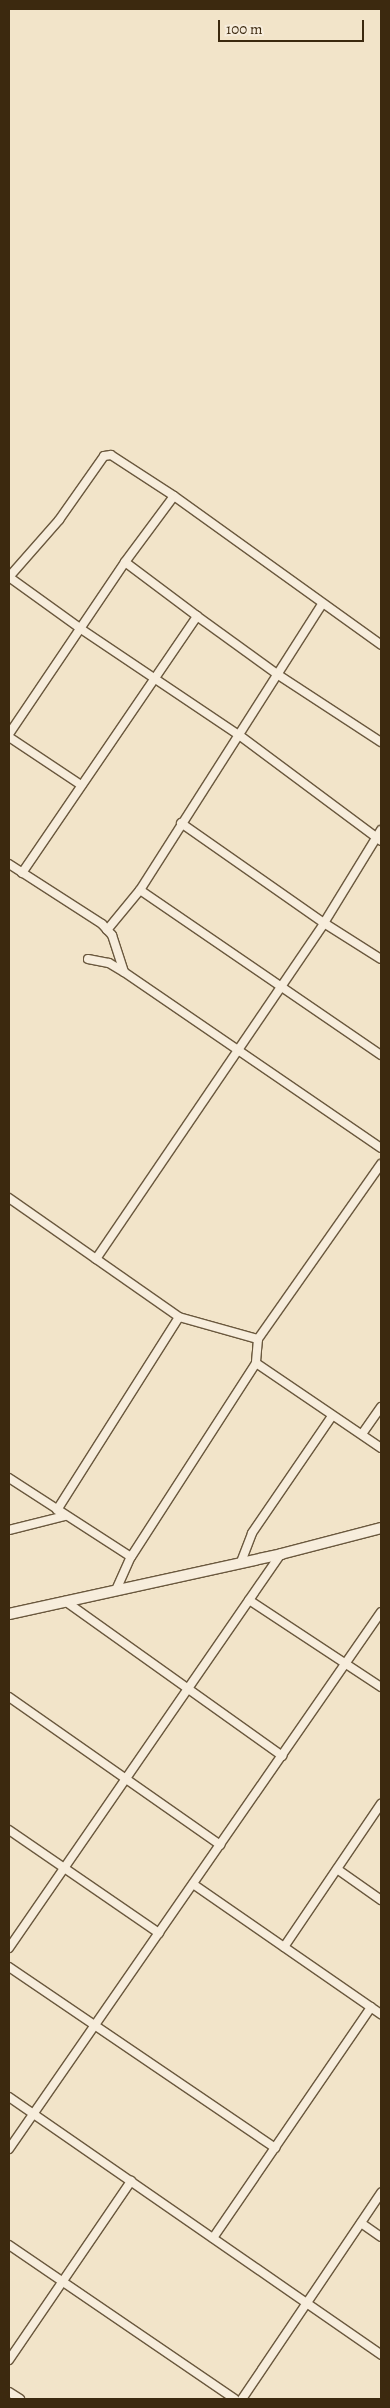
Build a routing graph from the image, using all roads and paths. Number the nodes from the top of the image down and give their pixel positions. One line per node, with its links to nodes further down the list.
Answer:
1 (174, 496): 2 (street); 3 (street); 4 (street)
2 (126, 562): 5 (street); 6 (street)
3 (9, 577): 6 (street)
4 (322, 604): 7 (street); 8 (street)
5 (197, 616): 8 (street); 9 (street)
6 (81, 629): 9 (street); 11 (street)
7 (381, 645)
8 (277, 674): 10 (street); 12 (street)
9 (154, 677): 10 (street); 13 (street)
10 (239, 735): 14 (street); 15 (street)
11 (9, 736): 13 (street)
12 (381, 742)
13 (81, 785): 17 (street)
14 (181, 823): 18 (street); 19 (street)
15 (380, 836): 19 (street)
16 (9, 864): 17 (street)
17 (22, 872): 20 (street)
18 (140, 890): 20 (street); 24 (street)
19 (324, 923): 22 (street); 24 (street)
20 (107, 930): 23 (street)
21 (88, 959): 23 (street)
22 (381, 959)
23 (124, 972): 25 (street)
24 (282, 986): 25 (street); 26 (street)
25 (239, 1049): 27 (street); 30 (street)
26 (381, 1055)
27 (381, 1148)
28 (381, 1164): 32 (street)
29 (9, 1198): 30 (street)
30 (96, 1259): 31 (street)
31 (180, 1317): 32 (street); 39 (street)
32 (258, 1339): 33 (street)
33 (256, 1363): 35 (street); 44 (street)
34 (381, 1407): 36 (street)
35 (332, 1416): 36 (street); 45 (street)
36 (362, 1434): 37 (street)
37 (381, 1448)
38 (9, 1478): 39 (street)
39 (57, 1510): 40 (street)
40 (65, 1516): 42 (street); 44 (street)
41 (381, 1528): 43 (street)
42 (9, 1530)
43 (281, 1554): 45 (street); 47 (street)
44 (131, 1557): 46 (street)
45 (241, 1562): 46 (street)
46 (116, 1590): 48 (street)
47 (249, 1600): 51 (street); 53 (street)
48 (65, 1601): 50 (street); 53 (street)
49 (381, 1612): 51 (street)
50 (9, 1614)
51 (346, 1663): 52 (street); 55 (street)
52 (381, 1687)
53 (188, 1689): 55 (street); 56 (street)
54 (9, 1697): 56 (street)
55 (282, 1756): 59 (street)
56 (126, 1779): 59 (street); 60 (street)
57 (381, 1804): 61 (street)
58 (9, 1830): 60 (street)
59 (220, 1845): 62 (street)
60 (64, 1868): 64 (street); 66 (street)
61 (337, 1869): 63 (street); 65 (street)
62 (193, 1884): 64 (street); 65 (street)
63 (381, 1900)
64 (159, 1933): 70 (street)
65 (284, 1947): 68 (street)
66 (9, 1948)
67 (9, 1967): 70 (street)
68 (371, 2007): 69 (street); 73 (street)
69 (381, 2014)
70 (95, 2026): 72 (street); 73 (street)
71 (9, 2097): 72 (street)
72 (33, 2114): 74 (street); 75 (street)
73 (275, 2148): 79 (street)
74 (9, 2149)
75 (131, 2181): 79 (street); 81 (street)
76 (381, 2193): 77 (street)
77 (361, 2223): 78 (street); 82 (street)
78 (381, 2237)
79 (213, 2238): 82 (street)
80 (9, 2245): 81 (street)
81 (62, 2282): 84 (street); 87 (street)
82 (306, 2303): 83 (street); 88 (street)
83 (381, 2355)
84 (9, 2360)
85 (9, 2392): 86 (street)
86 (20, 2399)
87 (235, 2399)
88 (242, 2399)

